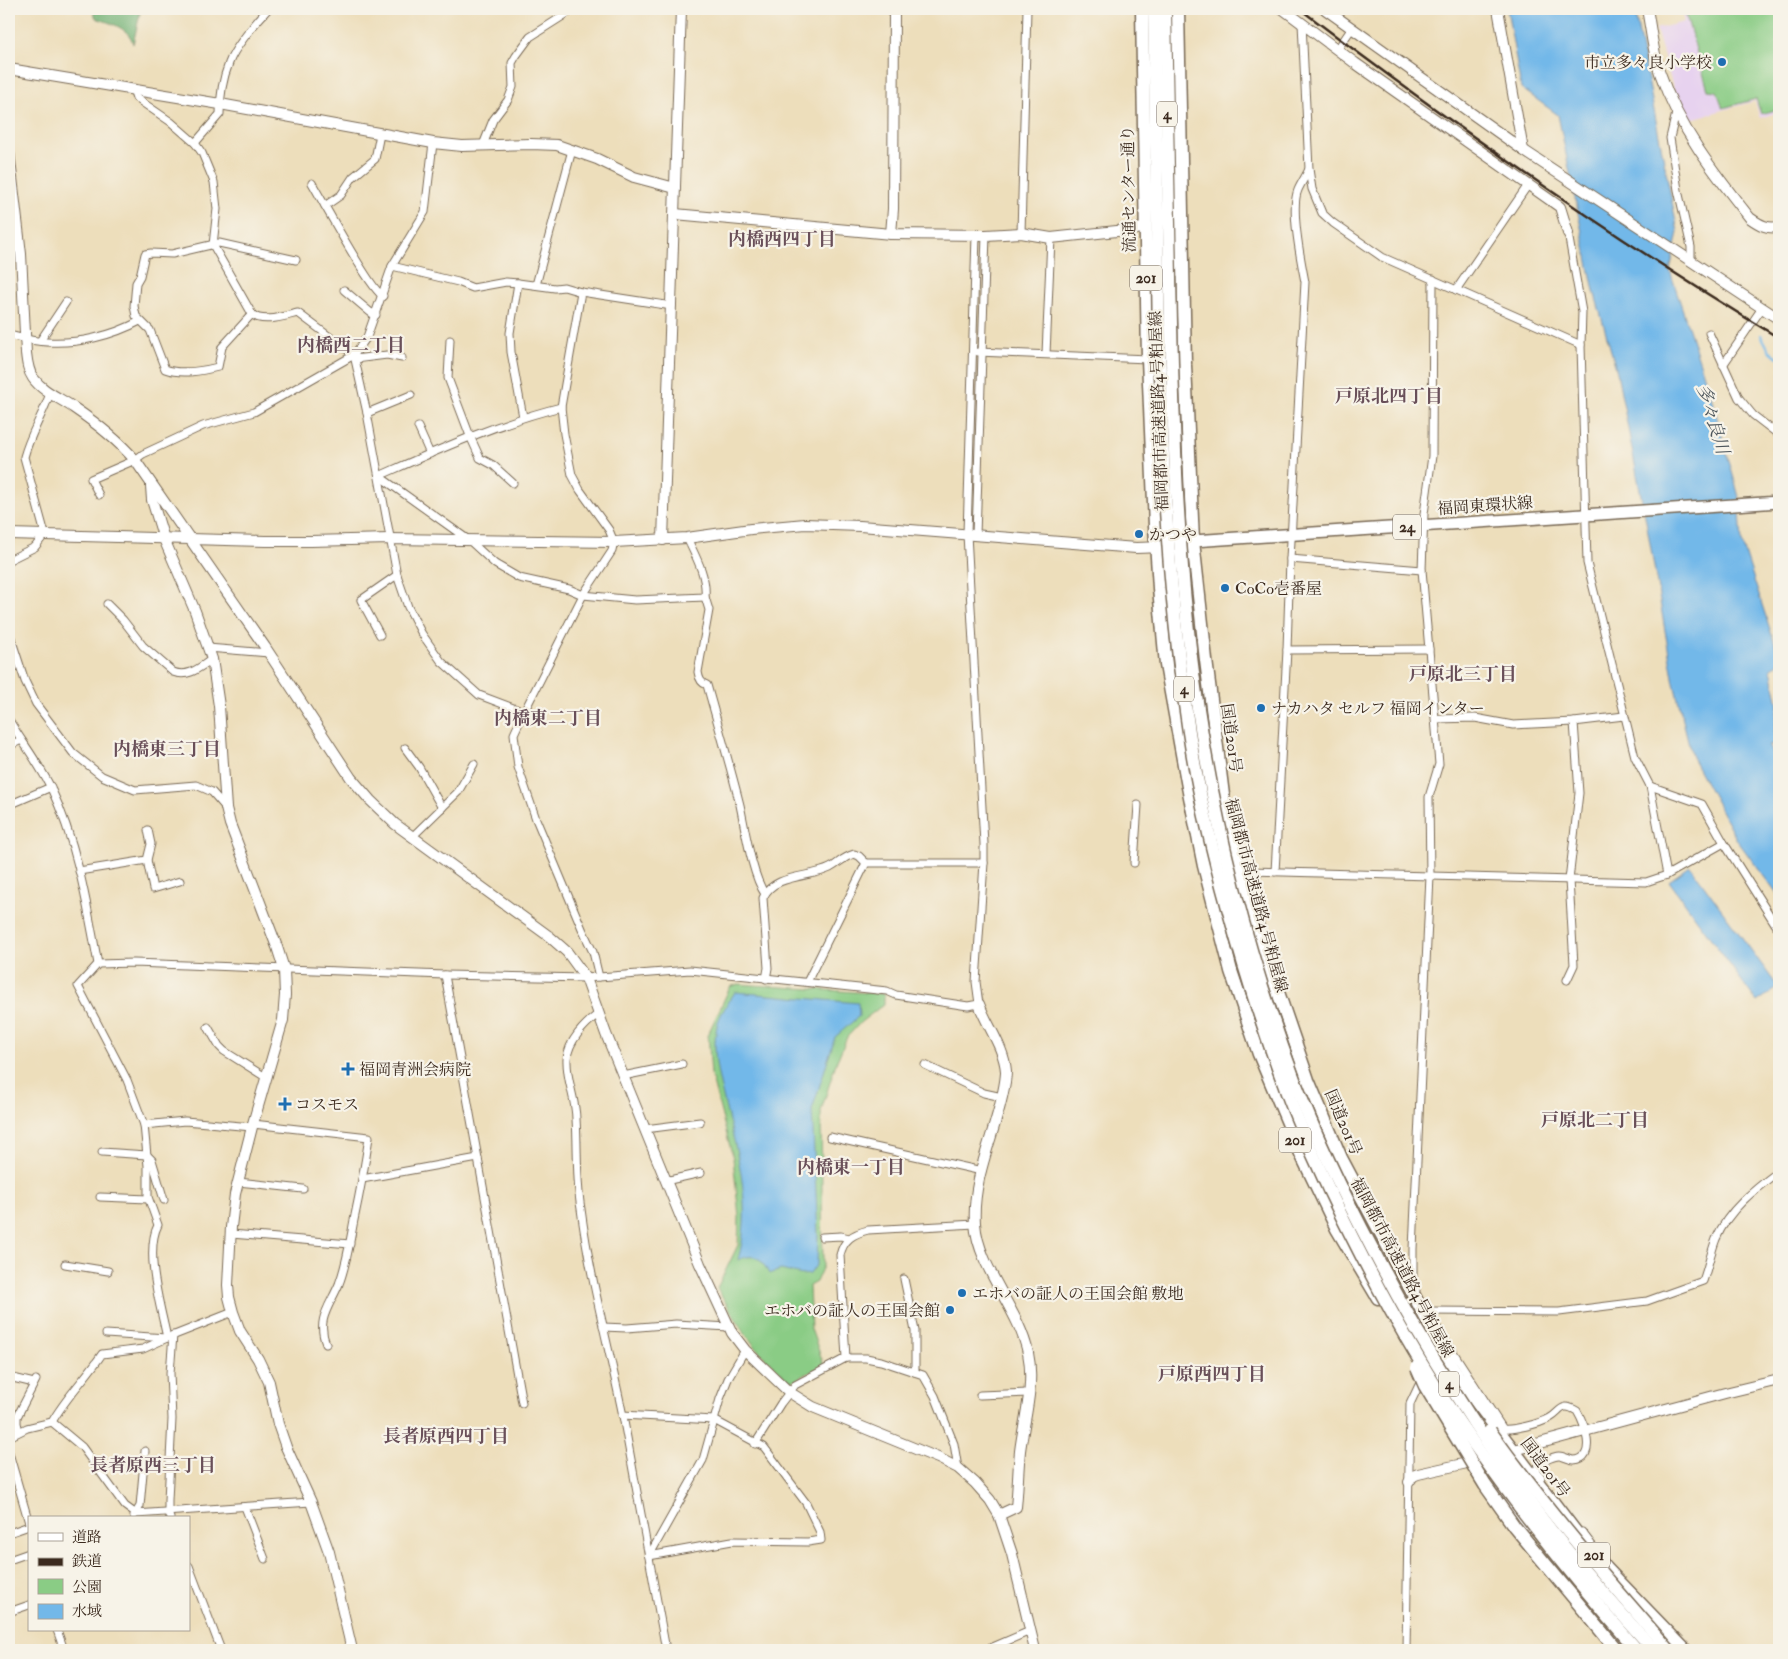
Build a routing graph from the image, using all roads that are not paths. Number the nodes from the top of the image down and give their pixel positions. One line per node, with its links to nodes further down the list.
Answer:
1 (268, 9): 19 (street)
2 (574, 9): 24 (street)
3 (681, 9): 31 (street)
4 (894, 9): 38 (street)
5 (1027, 9): 36 (street)
6 (1142, 9): 35 (highway, 流通センター通り / 201)
7 (1154, 9): 47 (highway, 福岡都市高速道路4号粕屋線 / 4)
8 (1166, 9): 47 (highway, 福岡都市高速道路4号粕屋線 / 4)
9 (1178, 9): 101 (highway, 201)
10 (1283, 9): 14 (street)
11 (1325, 9): 15 (street)
12 (1498, 9): 26 (street)
13 (1648, 9): 20 (street)
14 (1302, 23): 16 (street); 28 (street)
15 (1352, 28): 16 (street); 26 (street)
16 (1337, 50): 30 (street)
17 (9, 69): 18 (street)
18 (133, 90): 19 (street); 23 (street)
19 (220, 104): 21 (street); 23 (street)
20 (1676, 113): 34 (street); 44 (street)
21 (380, 134): 22 (street); 32 (street)
22 (433, 142): 24 (street); 46 (street)
23 (195, 144): 41 (street)
24 (482, 145): 25 (street)
25 (572, 150): 31 (street); 50 (street)
26 (1523, 150): 44 (street)
27 (9, 152): 42 (street)
28 (1310, 169): 48 (street); 92 (street)
29 (312, 183): 32 (street)
30 (1528, 185): 37 (street); 52 (street)
31 (675, 188): 33 (street)
32 (325, 206): 54 (street)
33 (675, 214): 38 (street); 56 (street)
34 (1779, 227)
35 (1145, 228): 40 (street); 73 (highway, 流通センター通り / 201)
36 (1022, 233): 39 (street); 40 (street)
37 (1568, 233): 67 (street)
38 (891, 234): 39 (street)
39 (981, 235): 68 (street); 69 (street)
40 (1051, 238): 70 (street)
41 (213, 245): 45 (street); 58 (street); 61 (street)
42 (20, 248): 43 (street); 64 (street)
43 (9, 249)
44 (1687, 259): 57 (street)
45 (296, 260)
46 (392, 266): 49 (street); 54 (street)
47 (1164, 276): 194 (highway, 福岡都市高速道路4号粕屋線 / 4, bridge); 201 (highway, 福岡都市高速道路4号粕屋線 / 4, bridge)
48 (1433, 280): 52 (street); 91 (street)
49 (518, 283): 50 (street); 79 (street)
50 (536, 285): 53 (street)
51 (344, 290): 59 (street)
52 (1456, 290): 67 (street)
53 (580, 292): 56 (street); 77 (street)
54 (383, 296): 59 (street)
55 (66, 302): 66 (street)
56 (672, 306): 100 (street)
57 (1762, 308): 60 (street); 74 (street)
58 (252, 314): 61 (street); 71 (street)
59 (376, 315): 71 (street)
60 (1779, 319)
61 (140, 321): 66 (street)
62 (1709, 333): 74 (street)
63 (9, 335): 64 (street)
64 (26, 339): 66 (street); 75 (street)
65 (450, 340): 82 (street)
66 (40, 342)
67 (1581, 345): 90 (street)
68 (973, 352): 69 (street); 95 (street)
69 (982, 352): 70 (street); 95 (street)
70 (1046, 354): 73 (street)
71 (354, 357): 72 (street); 78 (street); 84 (street)
72 (402, 358)
73 (1148, 359): 104 (highway, 流通センター通り / 201)
74 (1723, 365): 81 (street)
75 (50, 393): 84 (street); 94 (street)
76 (411, 395): 78 (street)
77 (560, 407): 79 (street); 103 (street)
78 (367, 413): 85 (street)
79 (523, 417): 82 (street)
80 (418, 427): 83 (street)
81 (1779, 434)
82 (470, 436): 83 (street); 86 (street)
83 (430, 454): 85 (street)
84 (135, 460): 87 (street); 88 (street)
85 (378, 476): 98 (street); 102 (street)
86 (514, 483)
87 (151, 484): 97 (street); 99 (street)
88 (100, 495)
89 (1779, 502): 90 (main road, 福岡東環状線 / 24)
90 (1586, 514): 91 (main road, 福岡東環状線 / 24); 120 (street)
91 (1423, 526): 92 (main road, 福岡東環状線 / 24); 107 (street)
92 (1291, 533): 101 (main road, 福岡東環状線 / 24); 105 (street)
93 (9, 534): 94 (street)
94 (45, 534): 97 (street); 106 (street)
95 (972, 535): 96 (street); 104 (street); 139 (street)
96 (687, 538): 100 (street); 110 (street)
97 (164, 539): 99 (street); 114 (street)
98 (389, 539): 99 (street); 102 (street); 108 (street)
99 (189, 540): 117 (street)
100 (663, 540): 103 (street)
101 (1193, 540): 104 (street); 142 (highway, 国道201号 / 201)
102 (470, 541): 103 (street); 109 (street)
103 (614, 542): 109 (street)
104 (1156, 548): 221 (highway, 201)
105 (1290, 559): 107 (street); 116 (street)
106 (9, 560)
107 (1422, 570): 115 (street)
108 (397, 575): 113 (street); 119 (street)
109 (583, 595): 110 (street); 119 (street)
110 (705, 597): 148 (street)
111 (107, 604): 118 (street)
112 (9, 632): 132 (street)
113 (380, 635)
114 (208, 648): 117 (street); 118 (street)
115 (1429, 649): 116 (street); 121 (street)
116 (1287, 650): 143 (street)
117 (269, 653): 135 (street)
118 (212, 659): 132 (street)
119 (524, 712): 153 (street)
120 (1624, 716): 123 (street); 128 (street)
121 (1436, 719): 123 (street); 145 (street)
122 (9, 720): 124 (street)
123 (1574, 722): 146 (street)
124 (21, 740): 125 (street); 129 (street)
125 (9, 746)
126 (405, 748): 133 (street)
127 (474, 764): 133 (street)
128 (1650, 786): 136 (street); 144 (street)
129 (50, 787): 130 (street); 141 (street)
130 (9, 805)
131 (1138, 805): 140 (street)
132 (226, 808): 151 (street)
133 (442, 808): 135 (street)
134 (148, 830): 137 (street)
135 (412, 837): 154 (street)
136 (1724, 843): 144 (street); 149 (street)
137 (147, 860): 141 (street); 147 (street)
138 (866, 863): 139 (street); 148 (street); 157 (street)
139 (984, 863): 158 (street)
140 (1134, 863)
141 (79, 872): 150 (street)
142 (1244, 872): 143 (street); 219 (highway, 国道201号 / 201)
143 (1275, 872): 145 (street)
144 (1667, 875): 146 (street)
145 (1430, 876): 146 (street); 192 (street)
146 (1569, 880): 156 (street)
147 (180, 881)
148 (765, 894): 155 (street)
149 (1779, 930)
150 (98, 964): 151 (street); 167 (street)
151 (284, 969): 152 (street); 164 (street)
152 (445, 975): 154 (street); 173 (street)
153 (599, 977): 154 (street); 155 (street)
154 (586, 978): 159 (street)
155 (766, 979): 157 (street)
156 (1567, 980)
157 (807, 982): 158 (street)
158 (979, 1004): 165 (street)
159 (598, 1014): 163 (street); 195 (street)
160 (208, 1027): 164 (street)
161 (682, 1064): 163 (street)
162 (926, 1066): 165 (street)
163 (623, 1076): 169 (street)
164 (266, 1078): 168 (street)
165 (1002, 1097): 175 (street)
166 (700, 1122): 169 (street)
167 (144, 1125): 168 (street); 172 (street)
168 (252, 1126): 177 (street); 179 (street)
169 (645, 1129): 178 (street)
170 (830, 1137): 175 (street)
171 (102, 1152): 172 (street)
172 (147, 1155): 182 (street); 183 (street)
173 (478, 1158): 177 (street); 210 (street)
174 (1779, 1171): 192 (street)
175 (982, 1172): 184 (street)
176 (701, 1173): 178 (street)
177 (362, 1179): 188 (street)
178 (665, 1181): 196 (street)
179 (238, 1182): 180 (street); 185 (street)
180 (304, 1189)
181 (100, 1197): 182 (street)
182 (148, 1199): 198 (street)
183 (164, 1200)
184 (975, 1224): 187 (street); 208 (street)
185 (231, 1234): 188 (street); 193 (street)
186 (822, 1238): 187 (street)
187 (849, 1238): 202 (street)
188 (350, 1244): 199 (street)
189 (65, 1264): 190 (street)
190 (108, 1271)
191 (904, 1279): 203 (street)
192 (1427, 1311): 214 (street)
193 (233, 1312): 198 (street); 224 (street)
194 (1394, 1316): 248 (highway, bridge); 250 (highway, bridge)
195 (603, 1327): 196 (street); 211 (street)
196 (729, 1327): 200 (street)
197 (106, 1334): 198 (street)
198 (170, 1336): 213 (street); 226 (street)
199 (326, 1344)
200 (745, 1350): 207 (street); 212 (street)
201 (1429, 1352): 251 (highway, 福岡都市高速道路4号粕屋線 / 4, bridge); 252 (highway, bridge)
202 (846, 1358): 203 (street); 207 (street)
203 (916, 1372): 222 (street)
204 (9, 1377): 215 (street)
205 (1779, 1380): 214 (street)
206 (1419, 1385): 223 (street)
207 (789, 1392): 217 (street); 222 (street)
208 (1028, 1393): 209 (street); 227 (street)
209 (980, 1395)
210 (522, 1403)
211 (622, 1415): 212 (street); 233 (street)
212 (714, 1420): 217 (street); 233 (street)
213 (52, 1422): 215 (street); 228 (street)
214 (1584, 1431): 219 (street); 254 (street)
215 (19, 1432): 216 (street)
216 (9, 1436)
217 (756, 1444): 233 (street)
218 (145, 1451): 228 (street)
219 (1513, 1451): 221 (street); 253 (highway, 国道201号 / 201)
220 (9, 1453): 229 (street)
221 (1479, 1460): 223 (street); 249 (highway, 201)
222 (958, 1468): 227 (street)
223 (1408, 1482): 247 (street)
224 (311, 1502): 225 (street); 243 (street)
225 (245, 1507): 226 (street); 234 (street)
226 (169, 1515): 228 (street)
227 (999, 1515): 240 (street)
228 (134, 1516)
229 (28, 1520)
230 (28, 1524): 231 (street)
231 (9, 1533)
232 (28, 1553): 235 (street)
233 (648, 1556): 244 (street)
234 (265, 1559)
235 (9, 1560)
236 (190, 1569): 242 (street)
237 (28, 1605): 238 (street)
238 (9, 1612)
239 (58, 1632): 241 (street)
240 (1030, 1632): 245 (street); 246 (street)
241 (64, 1650)
242 (222, 1650)
243 (352, 1650)
244 (666, 1650)
245 (986, 1650)
246 (1034, 1650)
247 (1406, 1650)
248 (1617, 1650)
249 (1628, 1650)
250 (1637, 1650)
251 (1654, 1650)
252 (1669, 1650)
253 (1685, 1650)
254 (1691, 1650)

